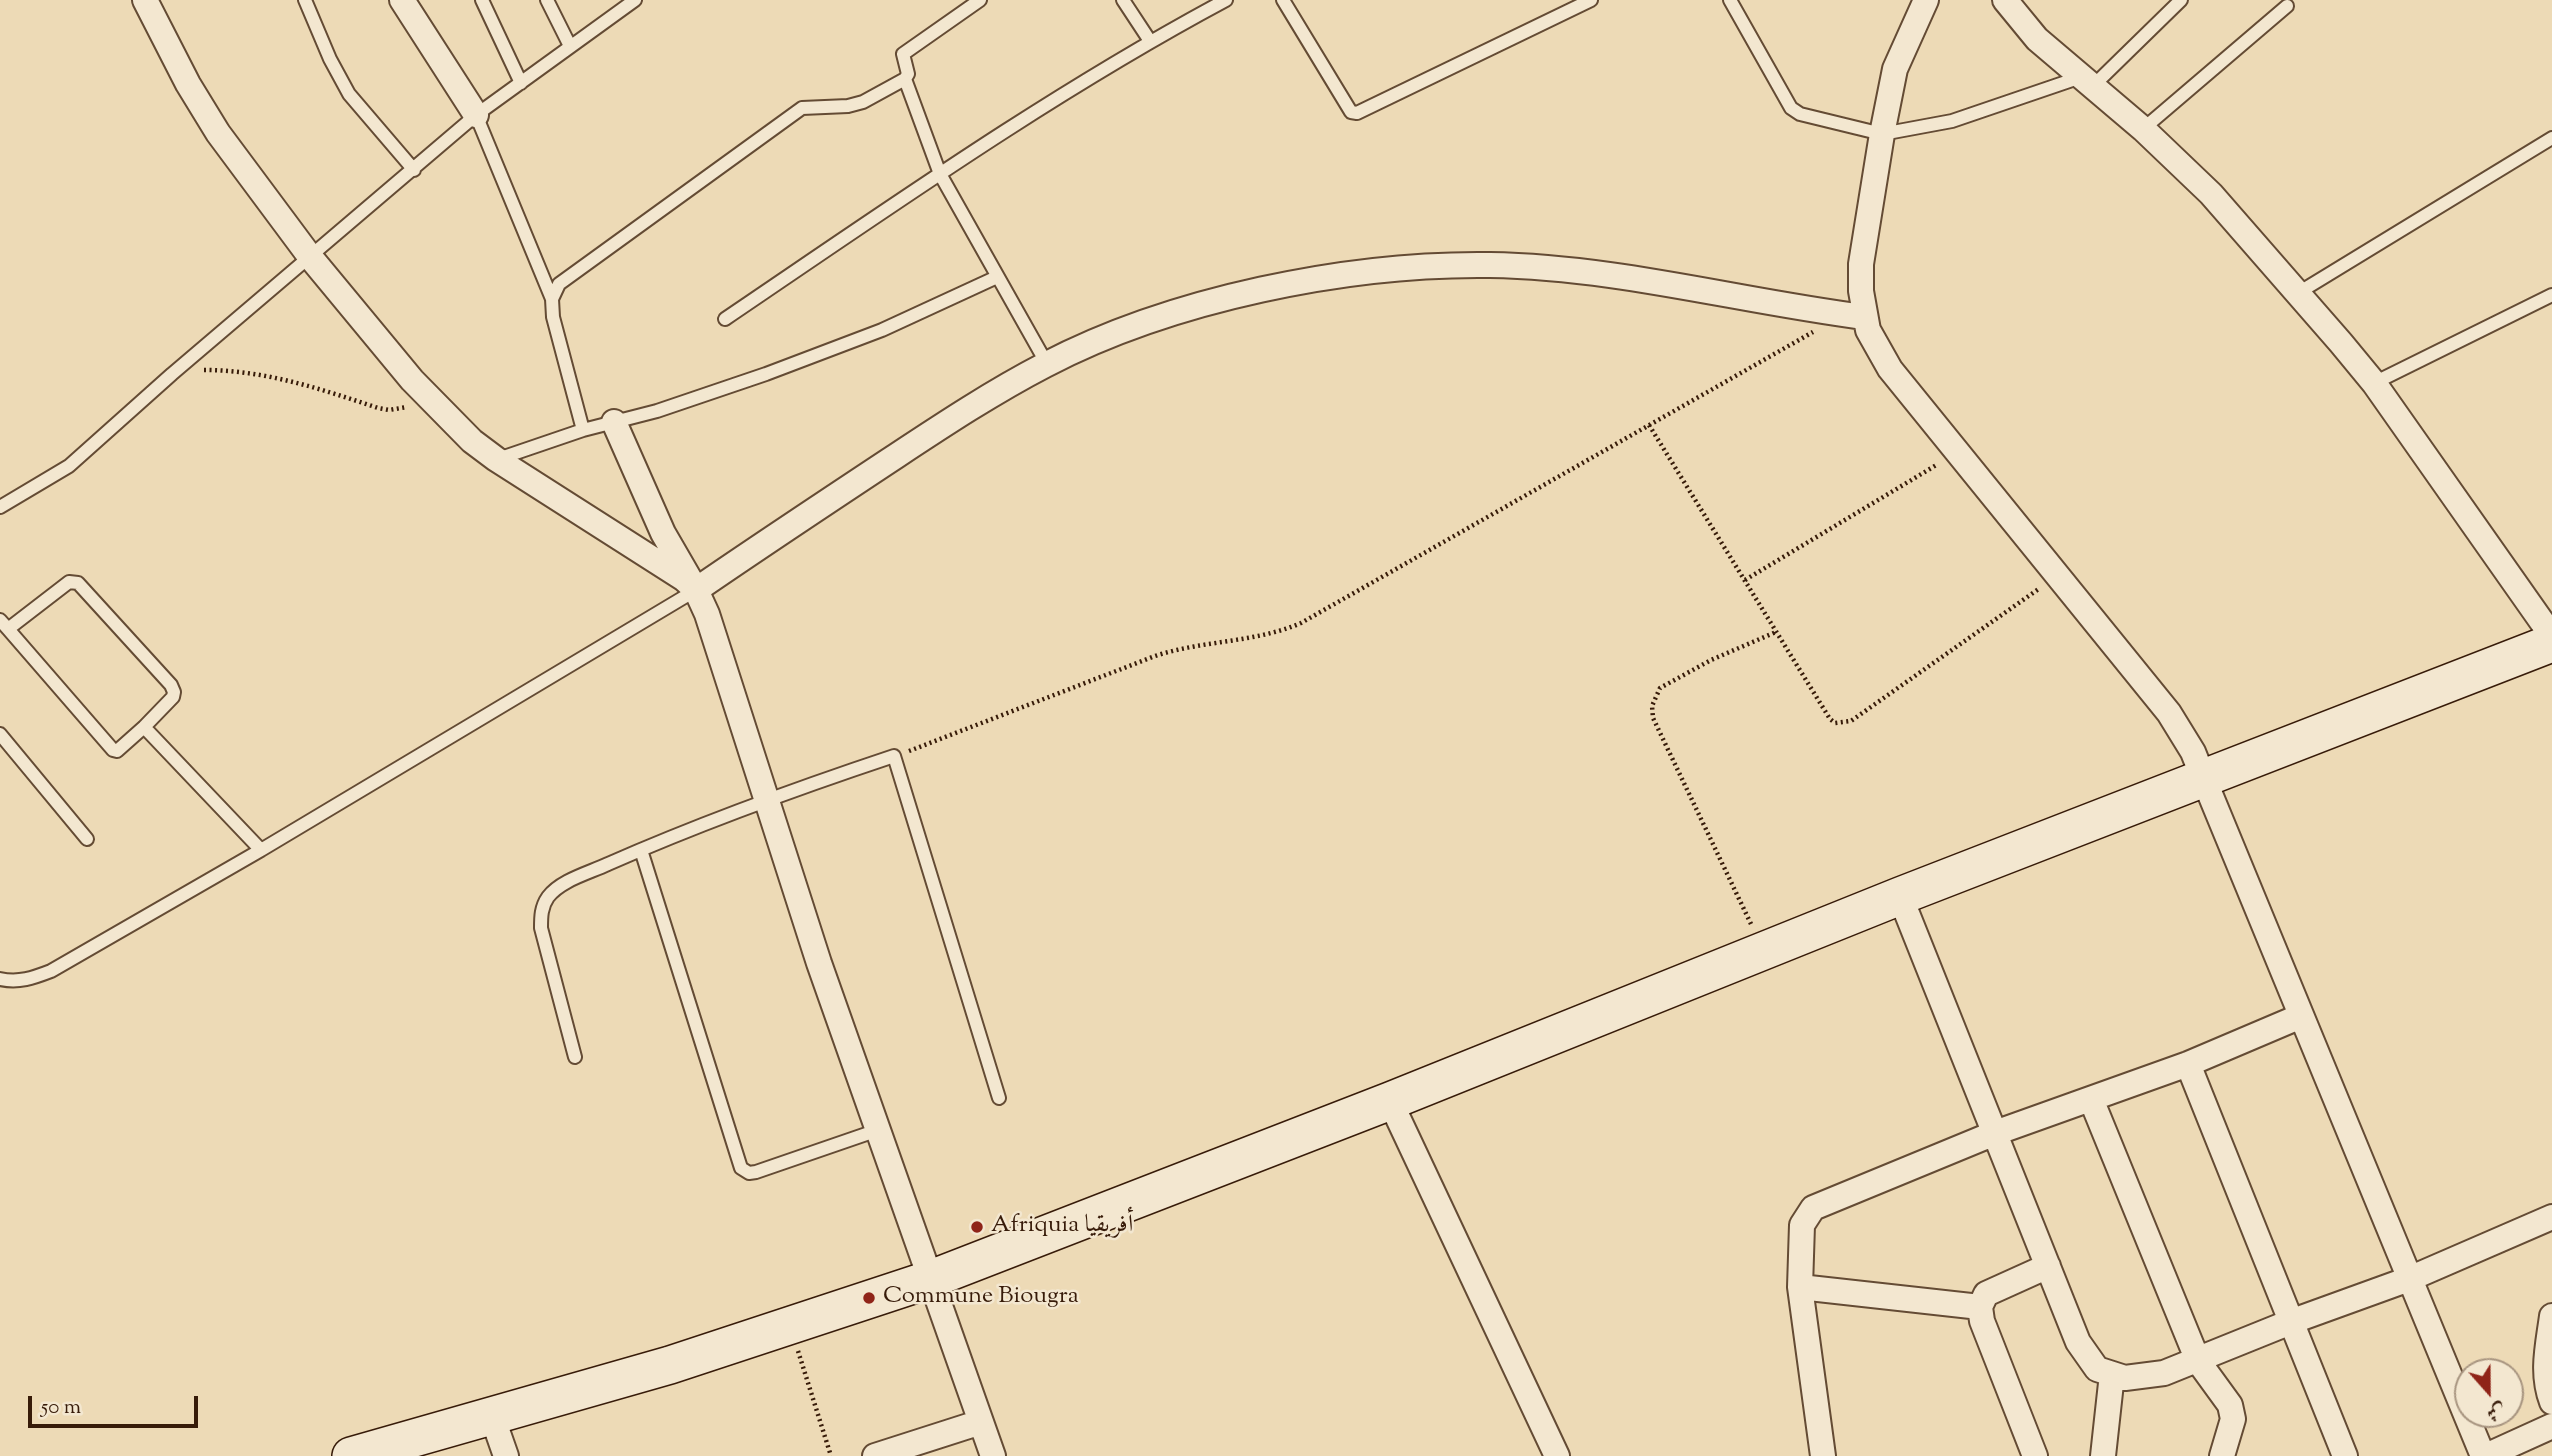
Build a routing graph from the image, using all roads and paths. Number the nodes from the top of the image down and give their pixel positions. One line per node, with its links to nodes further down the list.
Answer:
1 (145, 0): 29 (street)
2 (305, 0): 27 (lane)
3 (402, 0): 23 (street)
4 (482, 0): 22 (lane)
5 (547, 0): 19 (lane)
6 (635, 0): 16 (lane)
7 (980, 0): 20 (lane)
8 (1123, 0): 18 (lane)
9 (1226, 0): 18 (lane)
10 (1283, 0): 11 (lane)
11 (1591, 0)
12 (1730, 0): 25 (lane)
13 (1926, 0): 25 (street)
14 (2181, 0): 21 (lane)
15 (2009, 1): 21 (street)
16 (621, 4): 19 (lane)
17 (2287, 6): 24 (lane)
18 (1150, 41): 28 (lane)
19 (570, 47): 22 (lane)
20 (905, 79): 28 (lane); 33 (lane)
21 (2087, 82): 24 (street); 25 (lane)
22 (521, 83): 23 (lane)
23 (476, 115): 27 (lane); 33 (lane)
24 (2143, 129): 31 (street)
25 (1882, 134): 34 (street)
26 (2552, 138): 31 (lane)
27 (414, 170): 29 (lane)
28 (940, 174): 30 (lane); 35 (lane)
29 (311, 258): 37 (lane); 39 (street)
30 (997, 277): 36 (lane); 40 (lane)
31 (2298, 293): 38 (street)
32 (2552, 295): 38 (lane)
33 (552, 299): 42 (lane)
34 (1854, 315): 36 (street); 41 (path); 43 (street)
35 (725, 318)
36 (1047, 364): 48 (street)
37 (172, 374): 39 (path); 45 (lane)
38 (2374, 383): 51 (street)
39 (432, 401): 44 (street)
40 (614, 422): 42 (lane); 48 (street)
41 (1649, 425): 47 (path); 55 (path)
42 (583, 430): 44 (lane)
43 (1956, 453): 46 (street); 47 (path)
44 (496, 459): 48 (street)
45 (0, 507)
46 (2057, 575): 50 (path); 56 (street)
47 (1745, 580): 50 (path)
48 (695, 590): 57 (street); 59 (lane)
49 (4, 624): 53 (lane); 53 (lane)
50 (1776, 632): 62 (path)
51 (2552, 636)
52 (2552, 643): 56 (main road)
53 (144, 727): 59 (lane)
54 (0, 734): 58 (lane)
55 (894, 756): 57 (lane); 67 (lane)
56 (2203, 777): 61 (main road); 64 (street)
57 (766, 801): 60 (lane); 70 (street)
58 (87, 839)
59 (261, 850): 63 (lane)
60 (641, 850): 65 (lane); 70 (lane)
61 (1900, 896): 62 (main road); 71 (street)
62 (1764, 950): 69 (main road)
63 (0, 979)
64 (2301, 1016): 66 (street); 75 (street)
65 (575, 1057)
66 (2188, 1064): 68 (street); 79 (street)
67 (999, 1098)
68 (2091, 1099): 71 (street); 81 (street)
69 (1390, 1101): 74 (main road); 92 (street)
70 (878, 1130): 74 (street)
71 (1996, 1133): 73 (street); 76 (street)
72 (2552, 1216): 75 (street)
73 (2048, 1266): 77 (street); 82 (street)
74 (931, 1279): 80 (main road); 85 (street)
75 (2409, 1279): 79 (street); 98 (street)
76 (1800, 1287): 77 (street); 93 (street)
77 (1980, 1307): 94 (street)
78 (2552, 1316): 83 (street)
79 (2293, 1321): 81 (street); 97 (street)
80 (790, 1327): 84 (main road); 89 (path)
81 (2198, 1361): 82 (street); 96 (street)
82 (2112, 1374): 95 (street)
83 (2552, 1402)
84 (492, 1416): 87 (main road); 88 (street)
85 (981, 1422): 90 (street); 91 (street)
86 (2552, 1426): 98 (street)
87 (351, 1456)
88 (506, 1456)
89 (831, 1456)
90 (875, 1456)
91 (993, 1456)
92 (1557, 1456)
93 (1823, 1456)
94 (2035, 1456)
95 (2103, 1456)
96 (2222, 1456)
97 (2346, 1456)
98 (2484, 1456)

